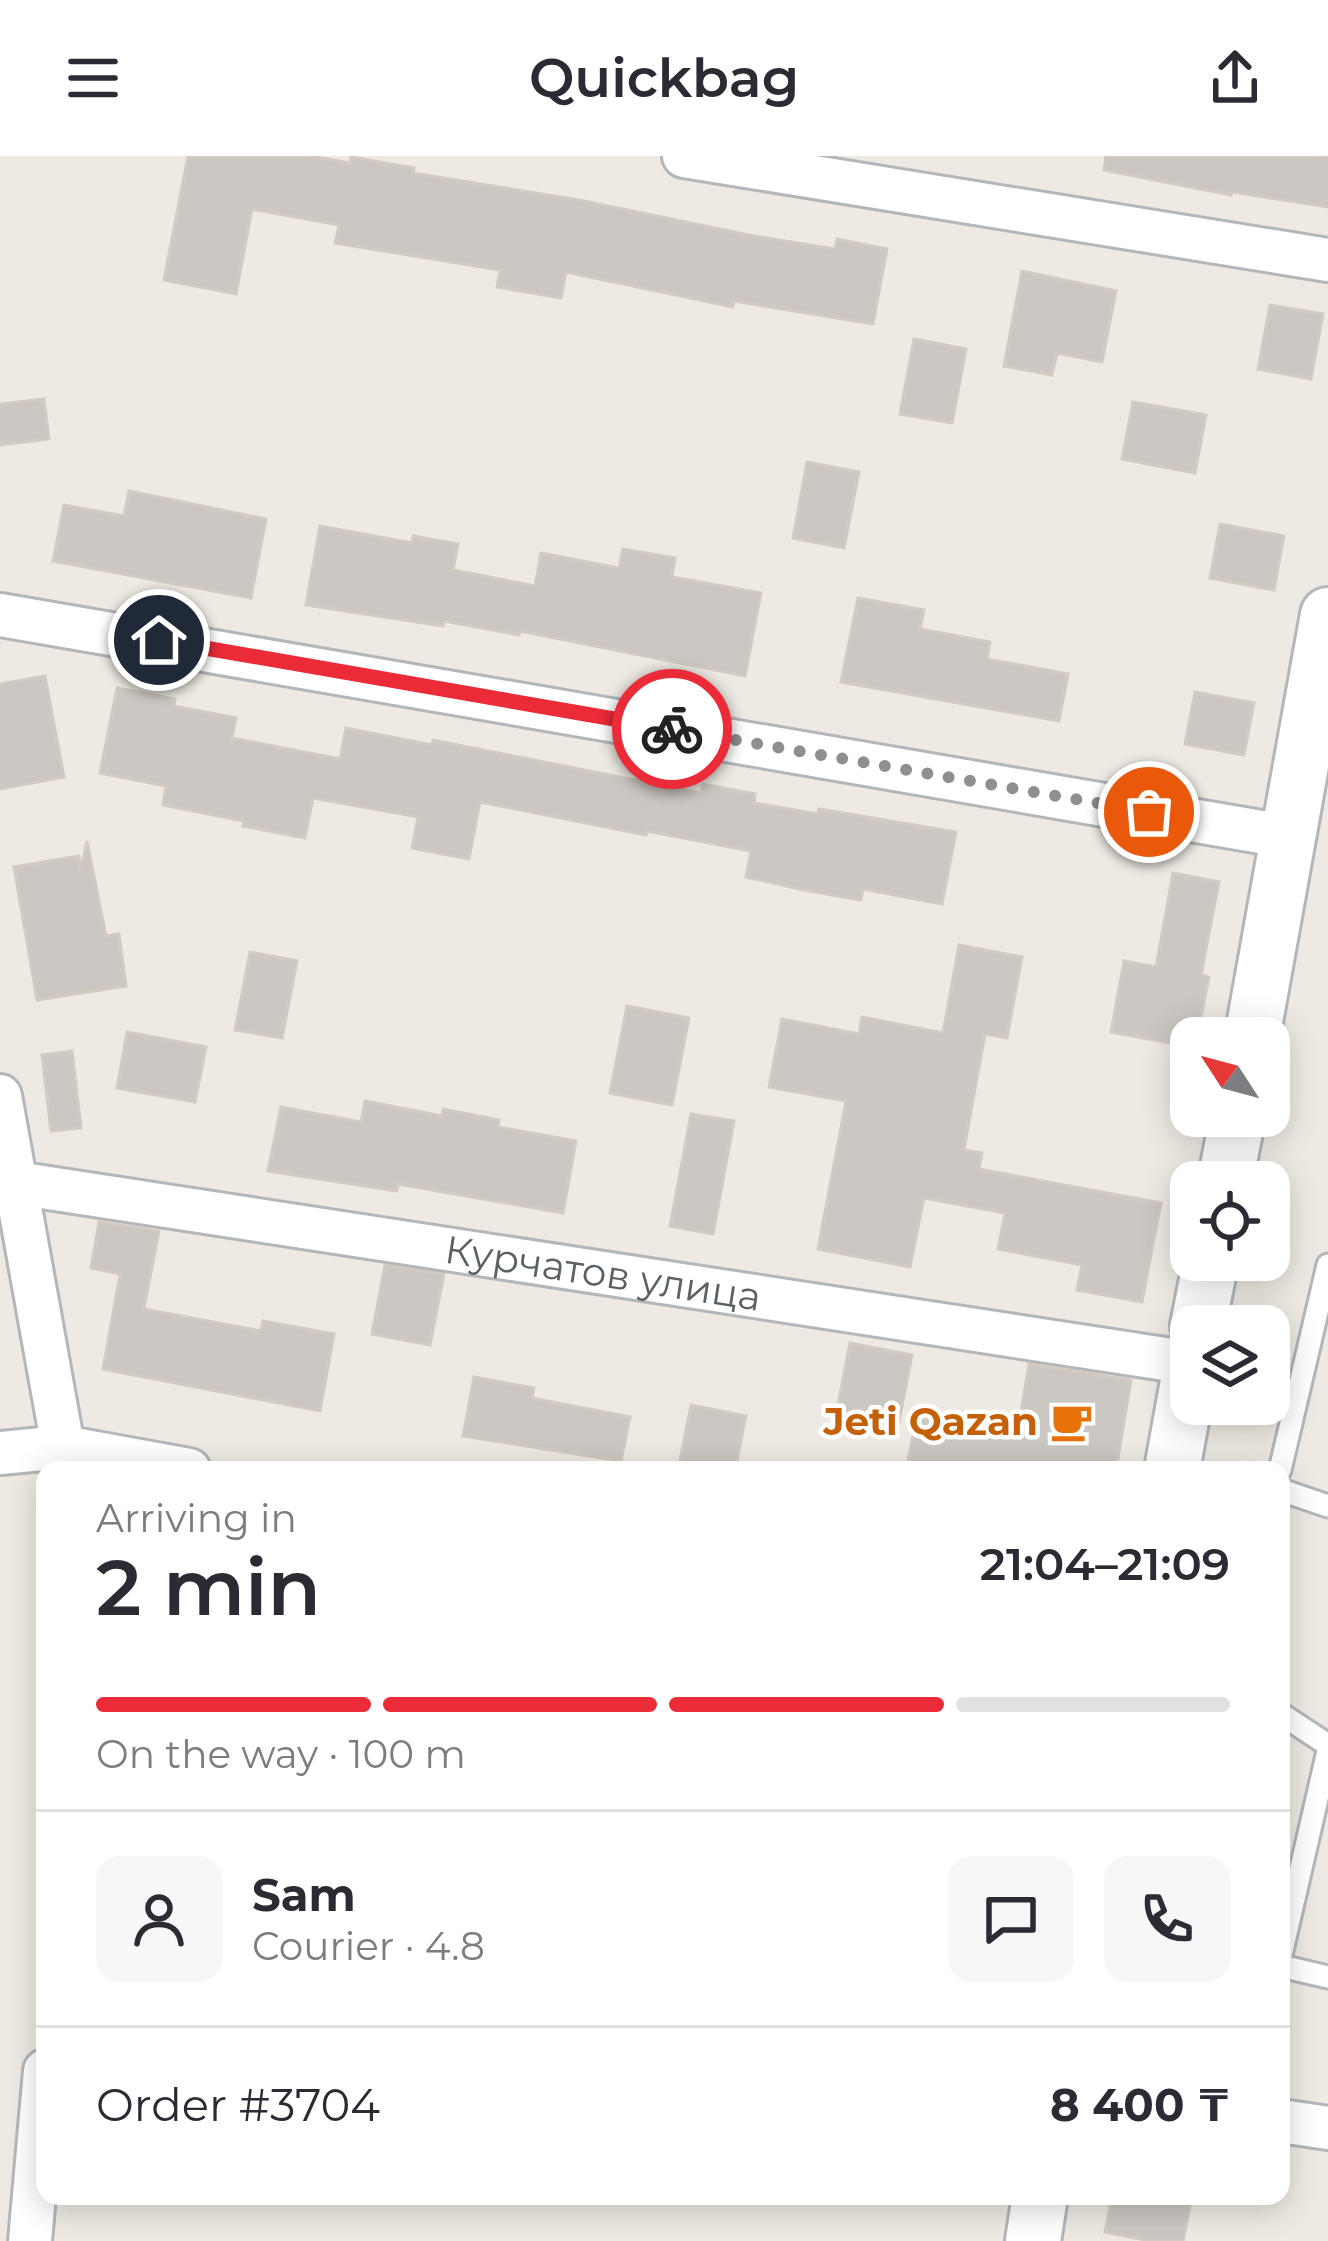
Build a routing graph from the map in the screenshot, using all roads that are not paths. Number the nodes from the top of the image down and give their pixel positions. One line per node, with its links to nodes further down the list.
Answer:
1 (683, 156): 2 (street)
2 (1328, 260)
3 (0, 615): 5 (street)
4 (1328, 615): 5 (street)
5 (1309, 840): 6 (street)
6 (1258, 1017)
7 (0, 1096): 8 (street)
8 (16, 1183): 10 (street, Курчатов улица); 13 (street)
9 (1328, 1265): 15 (lane)
10 (1170, 1361)
11 (1180, 1425): 14 (street)
12 (0, 1454): 13 (street)
13 (62, 1459)
14 (1174, 1461)
15 (1282, 1461)
16 (1290, 1493): 17 (lane)
17 (1328, 1506)
18 (1290, 1721): 19 (lane)
19 (1328, 1748): 20 (lane)
20 (1290, 1915)
21 (1290, 1968): 22 (lane)
22 (1328, 1977)
23 (1290, 2122): 24 (street)
24 (1328, 2128)
25 (36, 2173): 27 (street)
26 (1039, 2205): 28 (street)
27 (30, 2241)
28 (1033, 2241)

